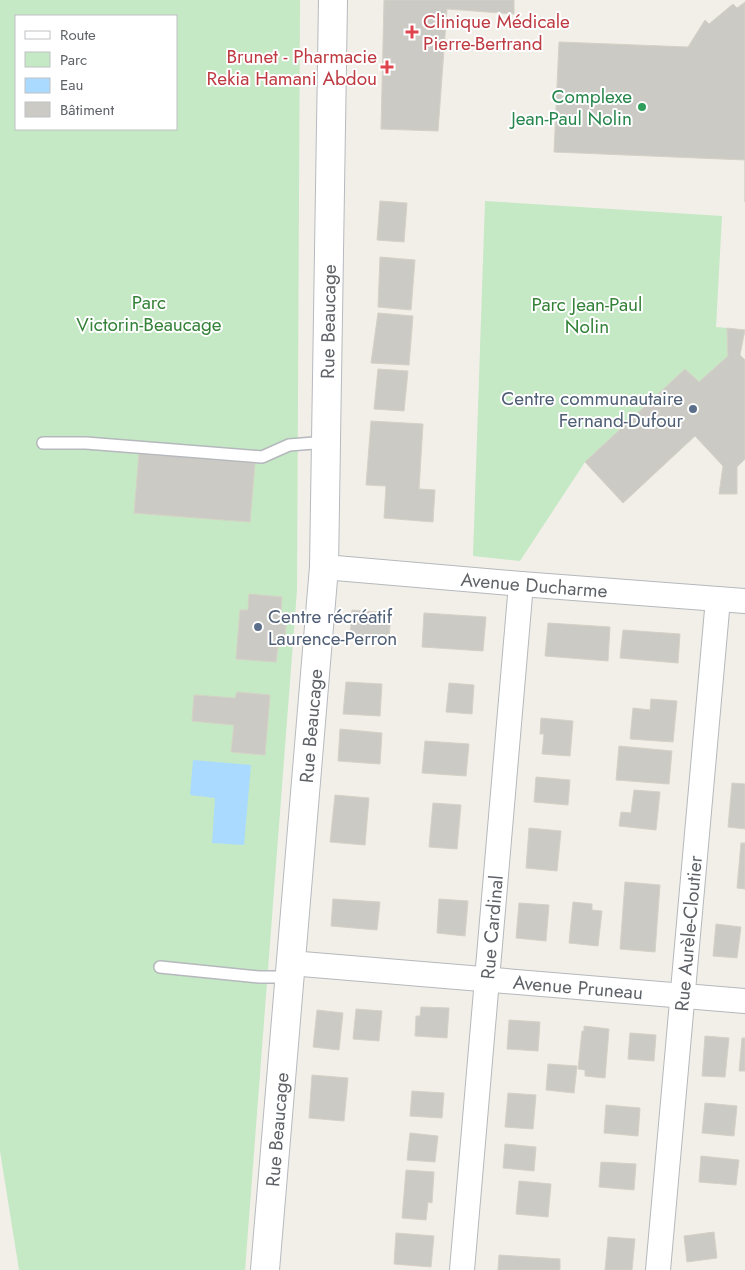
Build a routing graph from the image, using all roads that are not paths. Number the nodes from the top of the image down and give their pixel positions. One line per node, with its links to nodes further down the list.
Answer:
1 (333, 0): 2 (street, Rue Beaucage)
2 (327, 442): 3 (lane); 4 (street, Rue Beaucage)
3 (43, 443)
4 (324, 566): 5 (street, Avenue Ducharme); 9 (street, Rue Beaucage)
5 (521, 584): 6 (street, Avenue Ducharme); 10 (street, Rue Cardinal)
6 (718, 599): 7 (street, Avenue Ducharme); 11 (street, Rue Aurèle-Cloutier)
7 (745, 601)
8 (160, 967): 9 (lane)
9 (290, 970): 10 (street, Avenue Pruneau); 13 (street, Rue Beaucage)
10 (486, 979): 11 (street, Avenue Pruneau); 14 (street, Rue Cardinal)
11 (683, 995): 12 (street, Avenue Pruneau); 15 (street, Rue Aurèle-Cloutier)
12 (745, 1001)
13 (265, 1270)
14 (462, 1270)
15 (658, 1270)

